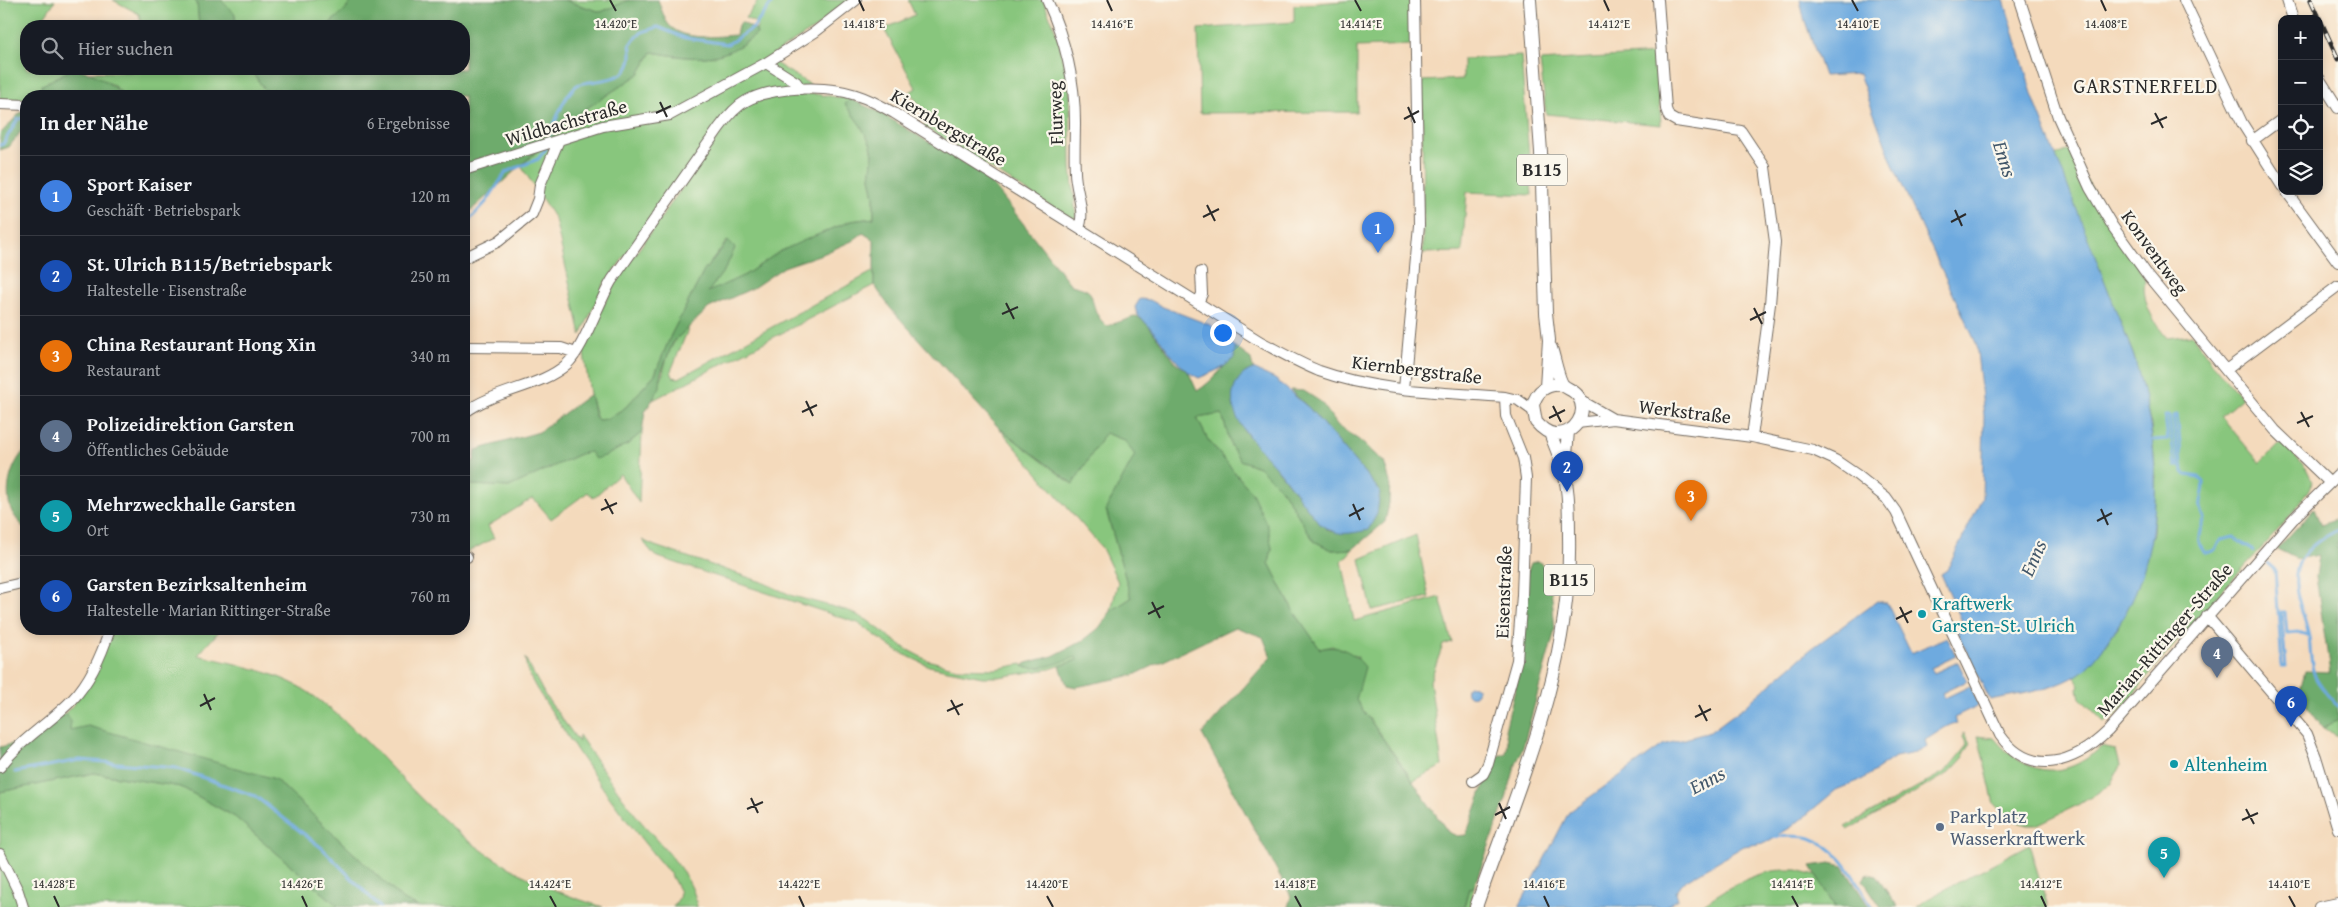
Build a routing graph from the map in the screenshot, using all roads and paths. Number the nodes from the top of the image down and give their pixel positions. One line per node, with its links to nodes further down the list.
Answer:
1 (856, 0): 10 (street, Wildbachstraße)
2 (1047, 0): 22 (street, Flurweg)
3 (1415, 0): 33 (street)
4 (1530, 0): 28 (main road, B115)
5 (1658, 0): 43 (street, Werkstraße)
6 (2020, 0): 31 (street, Konventweg)
7 (2184, 0): 18 (street)
8 (2287, 0): 9 (street)
9 (2292, 15)
10 (766, 63): 11 (street); 17 (street, Wildbachstraße)
11 (801, 90): 22 (street, Kiernbergstraße); 30 (street, Kiernbergstraße)
12 (2323, 90): 15 (street)
13 (0, 104): 14 (street)
14 (20, 105)
15 (2338, 108)
16 (2278, 122): 18 (street)
17 (559, 140): 19 (street, Wildbachstraße); 23 (street)
18 (2252, 142): 20 (street)
19 (470, 168)
20 (2278, 180)
21 (2289, 195): 24 (street)
22 (1079, 228): 27 (street, Kiernbergstraße)
23 (470, 255)
24 (2338, 262)
25 (1201, 272): 27 (street)
26 (2338, 286): 31 (street)
27 (1198, 303): 33 (street, Kiernbergstraße)
28 (1549, 340): 32 (main road, B115); 34 (main road, B115)
29 (470, 347): 30 (street)
30 (576, 353): 38 (street, Kiernbergstraße)
31 (2226, 370): 46 (street, Konventweg)
32 (1563, 385): 34 (main road); 37 (main road)
33 (1404, 389): 35 (street, Kiernbergstraße)
34 (1542, 390): 36 (street, Kiernbergstraße); 39 (main road, B115)
35 (1505, 397): 36 (street, Kiernbergstraße); 53 (street, Eisenstraße)
36 (1518, 400): 39 (street, Kiernbergstraße)
37 (1580, 400): 40 (street, Werkstraße); 41 (main road, B115)
38 (470, 409)
39 (1532, 410): 42 (main road, B115)
40 (1613, 419): 41 (street, Werkstraße); 43 (street, Werkstraße)
41 (1573, 427): 42 (main road); 44 (main road, B115)
42 (1550, 433): 44 (main road, B115)
43 (1752, 437): 51 (street, Werkstraße)
44 (1564, 472): 58 (main road, B115)
45 (2338, 475): 46 (street, Marian-Rittinger-Straße)
46 (2329, 482): 49 (street, Marian-Rittinger-Straße)
47 (20, 583): 48 (street)
48 (0, 588)
49 (2207, 616): 51 (street, Marian-Rittinger-Straße); 54 (street)
50 (108, 635): 52 (street)
51 (1997, 731)
52 (0, 767)
53 (1473, 781)
54 (2338, 829)
55 (0, 854): 57 (street)
56 (2338, 903): 59 (street)
57 (23, 907)
58 (1476, 907)
59 (2319, 907)

